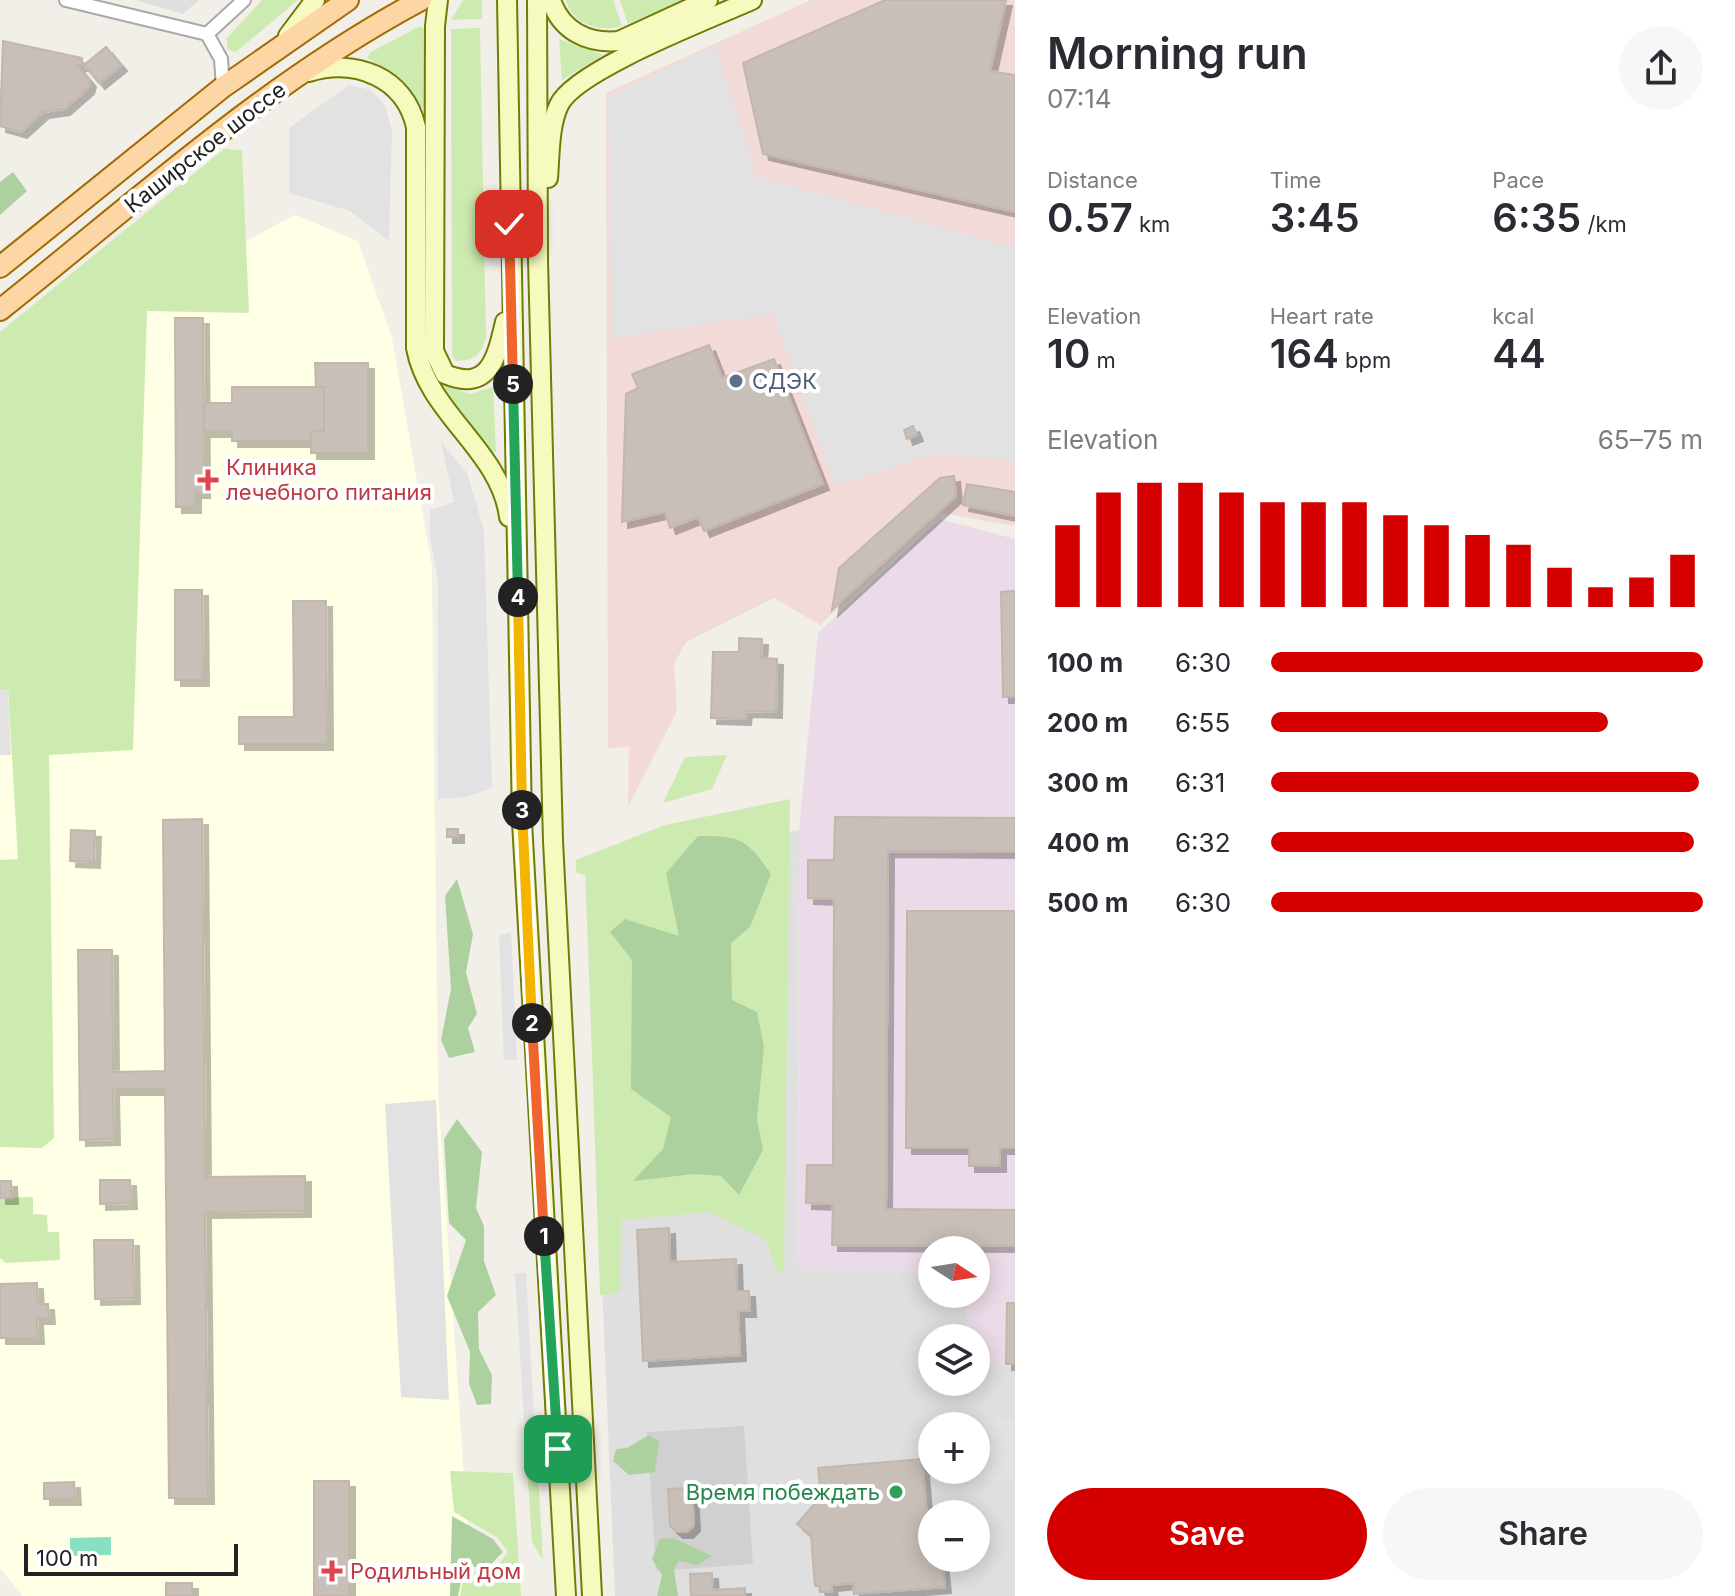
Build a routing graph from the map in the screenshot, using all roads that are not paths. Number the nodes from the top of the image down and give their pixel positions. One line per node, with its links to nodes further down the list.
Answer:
1 (66, 0): 12 (street)
2 (244, 0): 12 (street)
3 (315, 0): 13 (main road)
4 (348, 0): 13 (main road, Каширское шоссе)
5 (421, 0): 14 (main road, Каширское шоссе)
6 (438, 0): 18 (main road)
7 (507, 0): 18 (main road)
8 (537, 0): 16 (main road)
9 (551, 0): 10 (main road)
10 (708, 0)
11 (752, 0): 16 (main road)
12 (207, 34): 15 (street)
13 (279, 46): 15 (main road, Каширское шоссе)
14 (295, 76): 19 (main road, Каширское шоссе); 20 (main road)
15 (223, 87): 17 (main road, Каширское шоссе)
16 (538, 260): 22 (main road)
17 (0, 267)
18 (511, 296): 20 (main road)
19 (0, 310)
20 (518, 594): 21 (main road)
21 (566, 1596)
22 (592, 1596)

